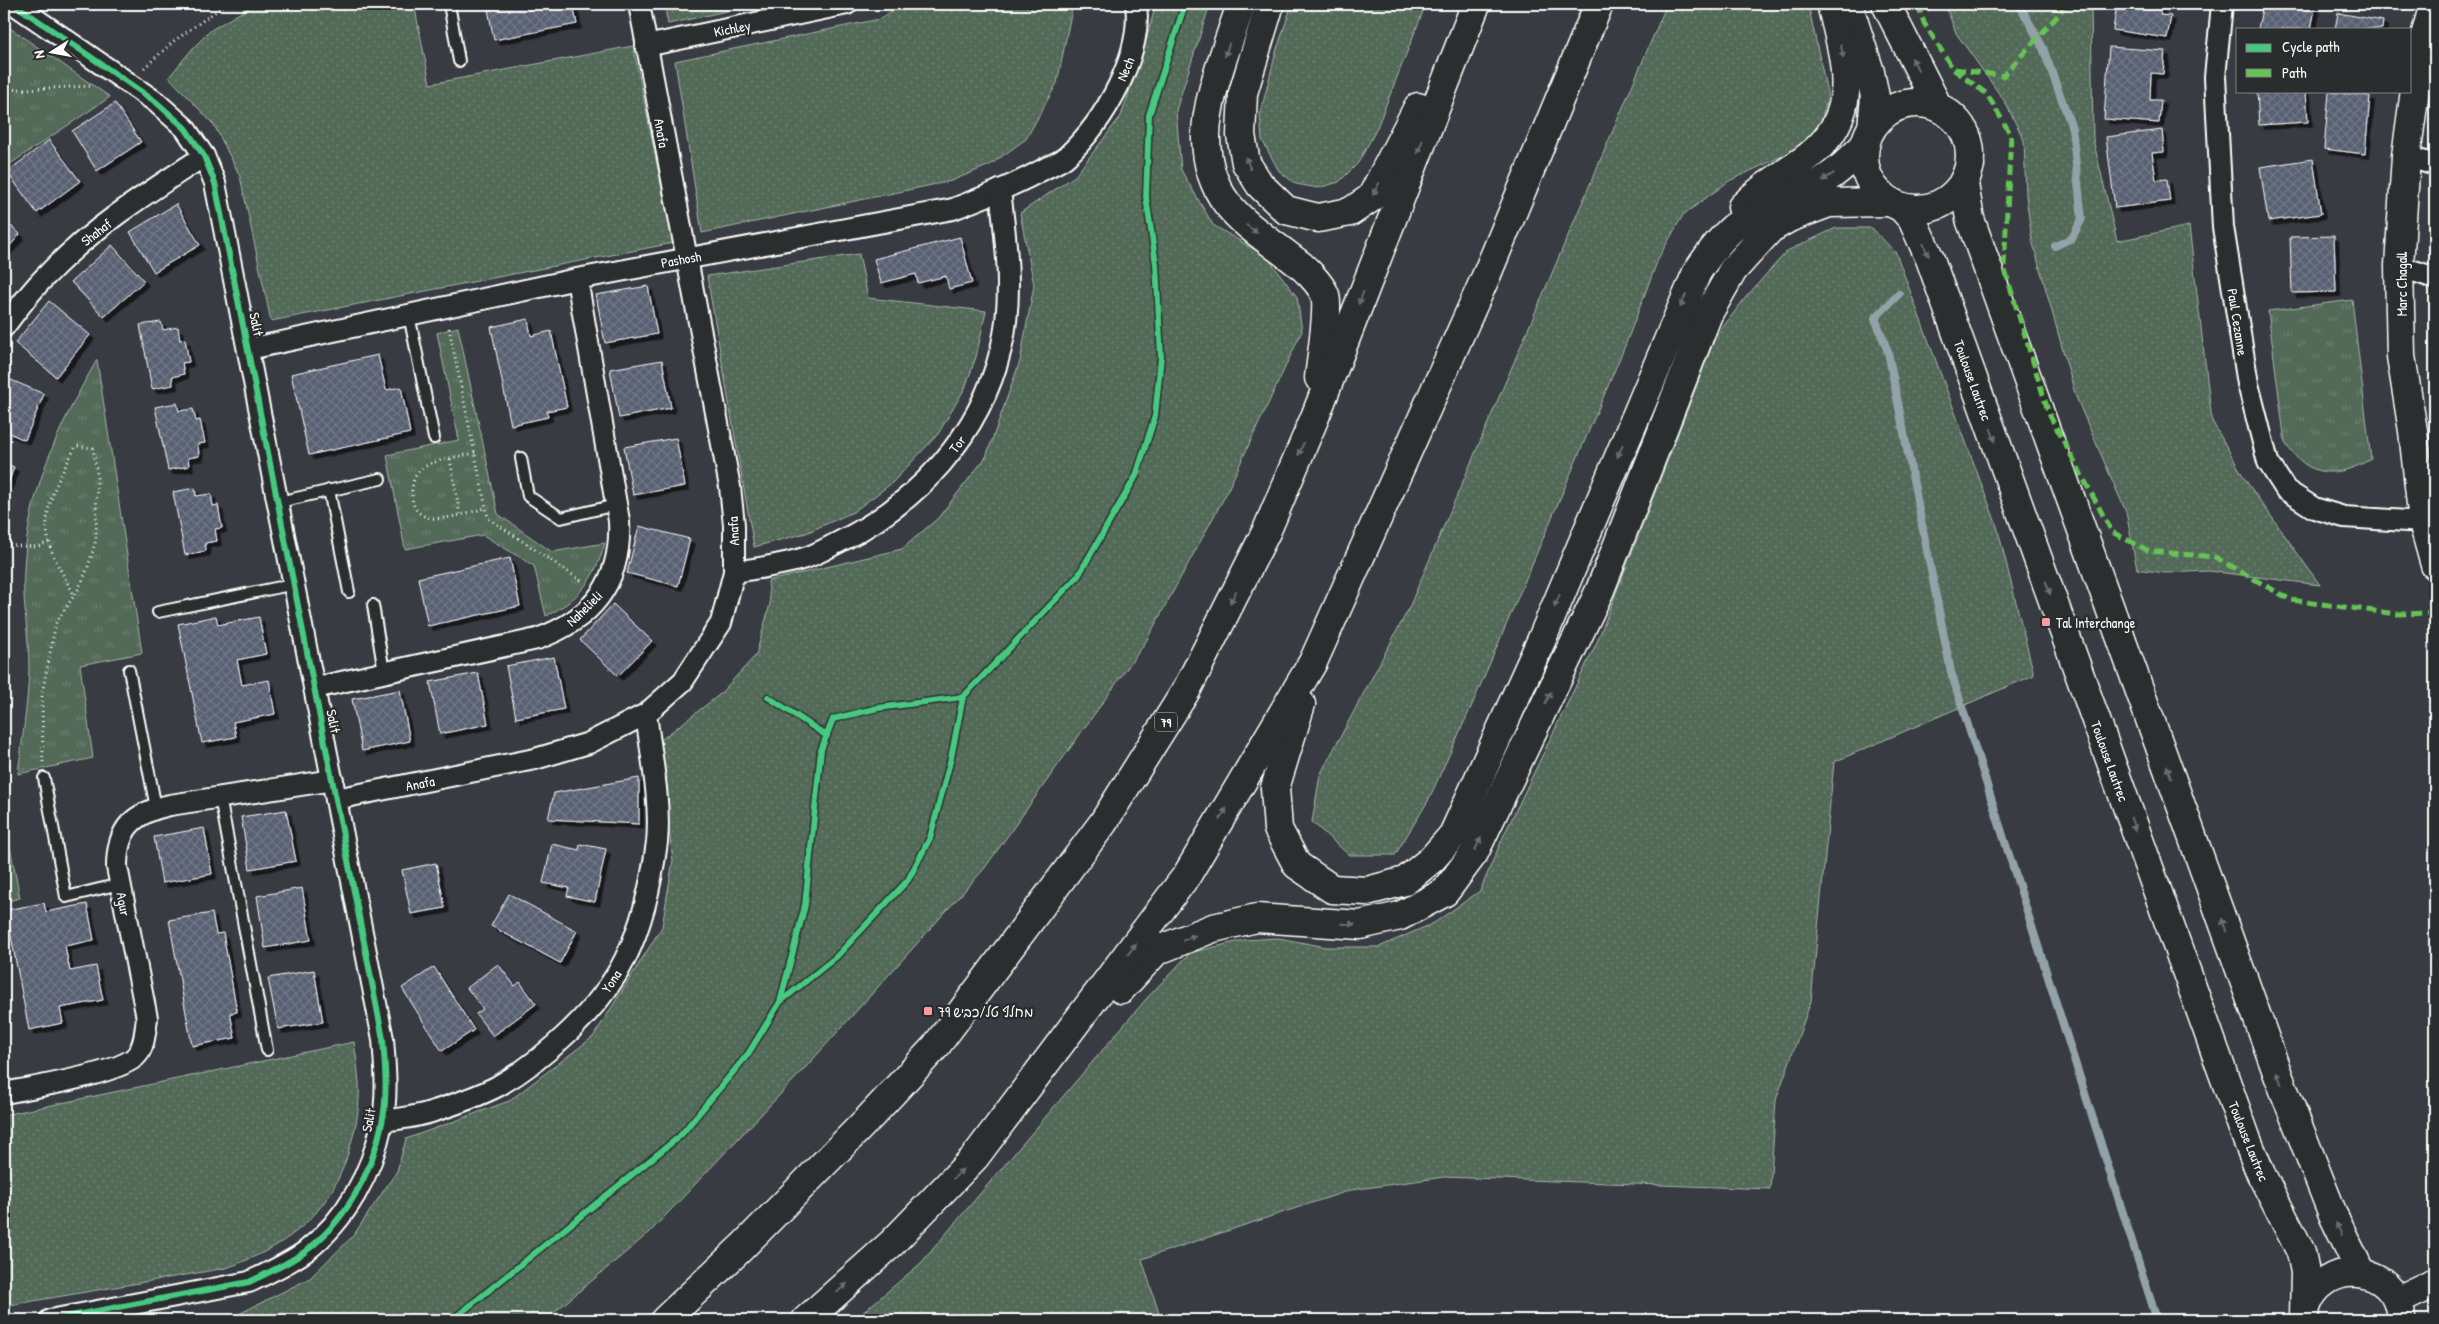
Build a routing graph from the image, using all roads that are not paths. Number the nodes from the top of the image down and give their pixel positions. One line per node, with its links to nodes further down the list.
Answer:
1 (14, 4): 21 (street, Salit)
2 (449, 4): 17 (lane)
3 (639, 4): 16 (street, Anafa)
4 (847, 4): 16 (street, Kichley)
5 (1136, 4): 19 (street, Nech)
6 (1241, 4): 35 (main road, one-way to 35)
7 (1270, 4): 8 (main road, one-way to 7)
8 (1466, 4)
9 (1476, 4): 35 (main road, 79, one-way to 35)
10 (1599, 4): 49 (main road)
11 (1832, 4): 29 (main road, one-way to 29)
12 (1848, 4): 20 (main road)
13 (1886, 4): 18 (main road, one-way to 13)
14 (2222, 4): 42 (street, Paul Cezanne)
15 (2434, 4): 22 (main road, Marc Chagall)
16 (646, 46): 27 (street, Anafa)
17 (459, 61)
18 (1938, 107): 20 (main road); 23 (main road)
19 (1092, 126): 25 (street, Pashosh)
20 (1868, 137): 26 (main road); 29 (main road, one-way to 29)
21 (204, 156): 33 (street, Shahaf); 34 (street, Salit)
22 (2406, 156): 24 (street); 28 (main road, Marc Chagall)
23 (1970, 165): 26 (main road); 63 (main road, one-way to 23)
24 (2435, 165)
25 (1000, 190): 27 (street, Pashosh); 44 (street, Tor)
26 (1895, 205): 60 (main road, one-way to 26); 66 (main road, Toulouse Lautrec, one-way to 66)
27 (686, 258): 31 (street, Pashosh); 44 (street, Anafa)
28 (2399, 266): 30 (street); 42 (main road, Marc Chagall)
29 (1697, 272): 49 (main road, one-way to 49)
30 (2435, 278)
31 (577, 279): 32 (street, Pashosh); 41 (street, Nahelieli)
32 (409, 315): 34 (street, Pashosh); 36 (lane)
33 (4, 327)
34 (249, 349): 40 (street, Salit)
35 (1315, 417): 68 (main road, 79, one-way to 68)
36 (434, 438)
37 (521, 458): 41 (lane)
38 (380, 479): 39 (lane)
39 (329, 490): 40 (lane); 46 (lane)
40 (279, 502): 45 (street, Salit)
41 (616, 505): 51 (street, Nahelieli)
42 (2429, 521): 43 (main road, Marc Chagall)
43 (2435, 565)
44 (734, 572): 53 (street, Anafa)
45 (295, 584): 48 (lane); 52 (street, Salit)
46 (349, 592)
47 (373, 605): 51 (lane)
48 (158, 612)
49 (1313, 662): 60 (main road, one-way to 49)
50 (129, 670): 57 (lane)
51 (384, 672): 52 (street, Nahelieli)
52 (314, 688): 55 (street, Salit)
53 (646, 714): 55 (street, Anafa); 62 (street, Yona)
54 (44, 778): 58 (lane)
55 (334, 790): 56 (street, Agur); 62 (street, Salit)
56 (220, 797): 57 (street, Agur); 59 (lane)
57 (156, 808): 58 (street, Agur)
58 (120, 884): 61 (street, Agur)
59 (267, 1050)
60 (1027, 1089): 69 (main road, one-way to 60)
61 (4, 1094)
62 (383, 1121): 67 (street, Salit)
63 (2361, 1272): 65 (main road); 66 (main road)
64 (2435, 1283): 65 (main road)
65 (2399, 1311)
66 (2304, 1318)
67 (50, 1320)
68 (665, 1320)
69 (806, 1320)

